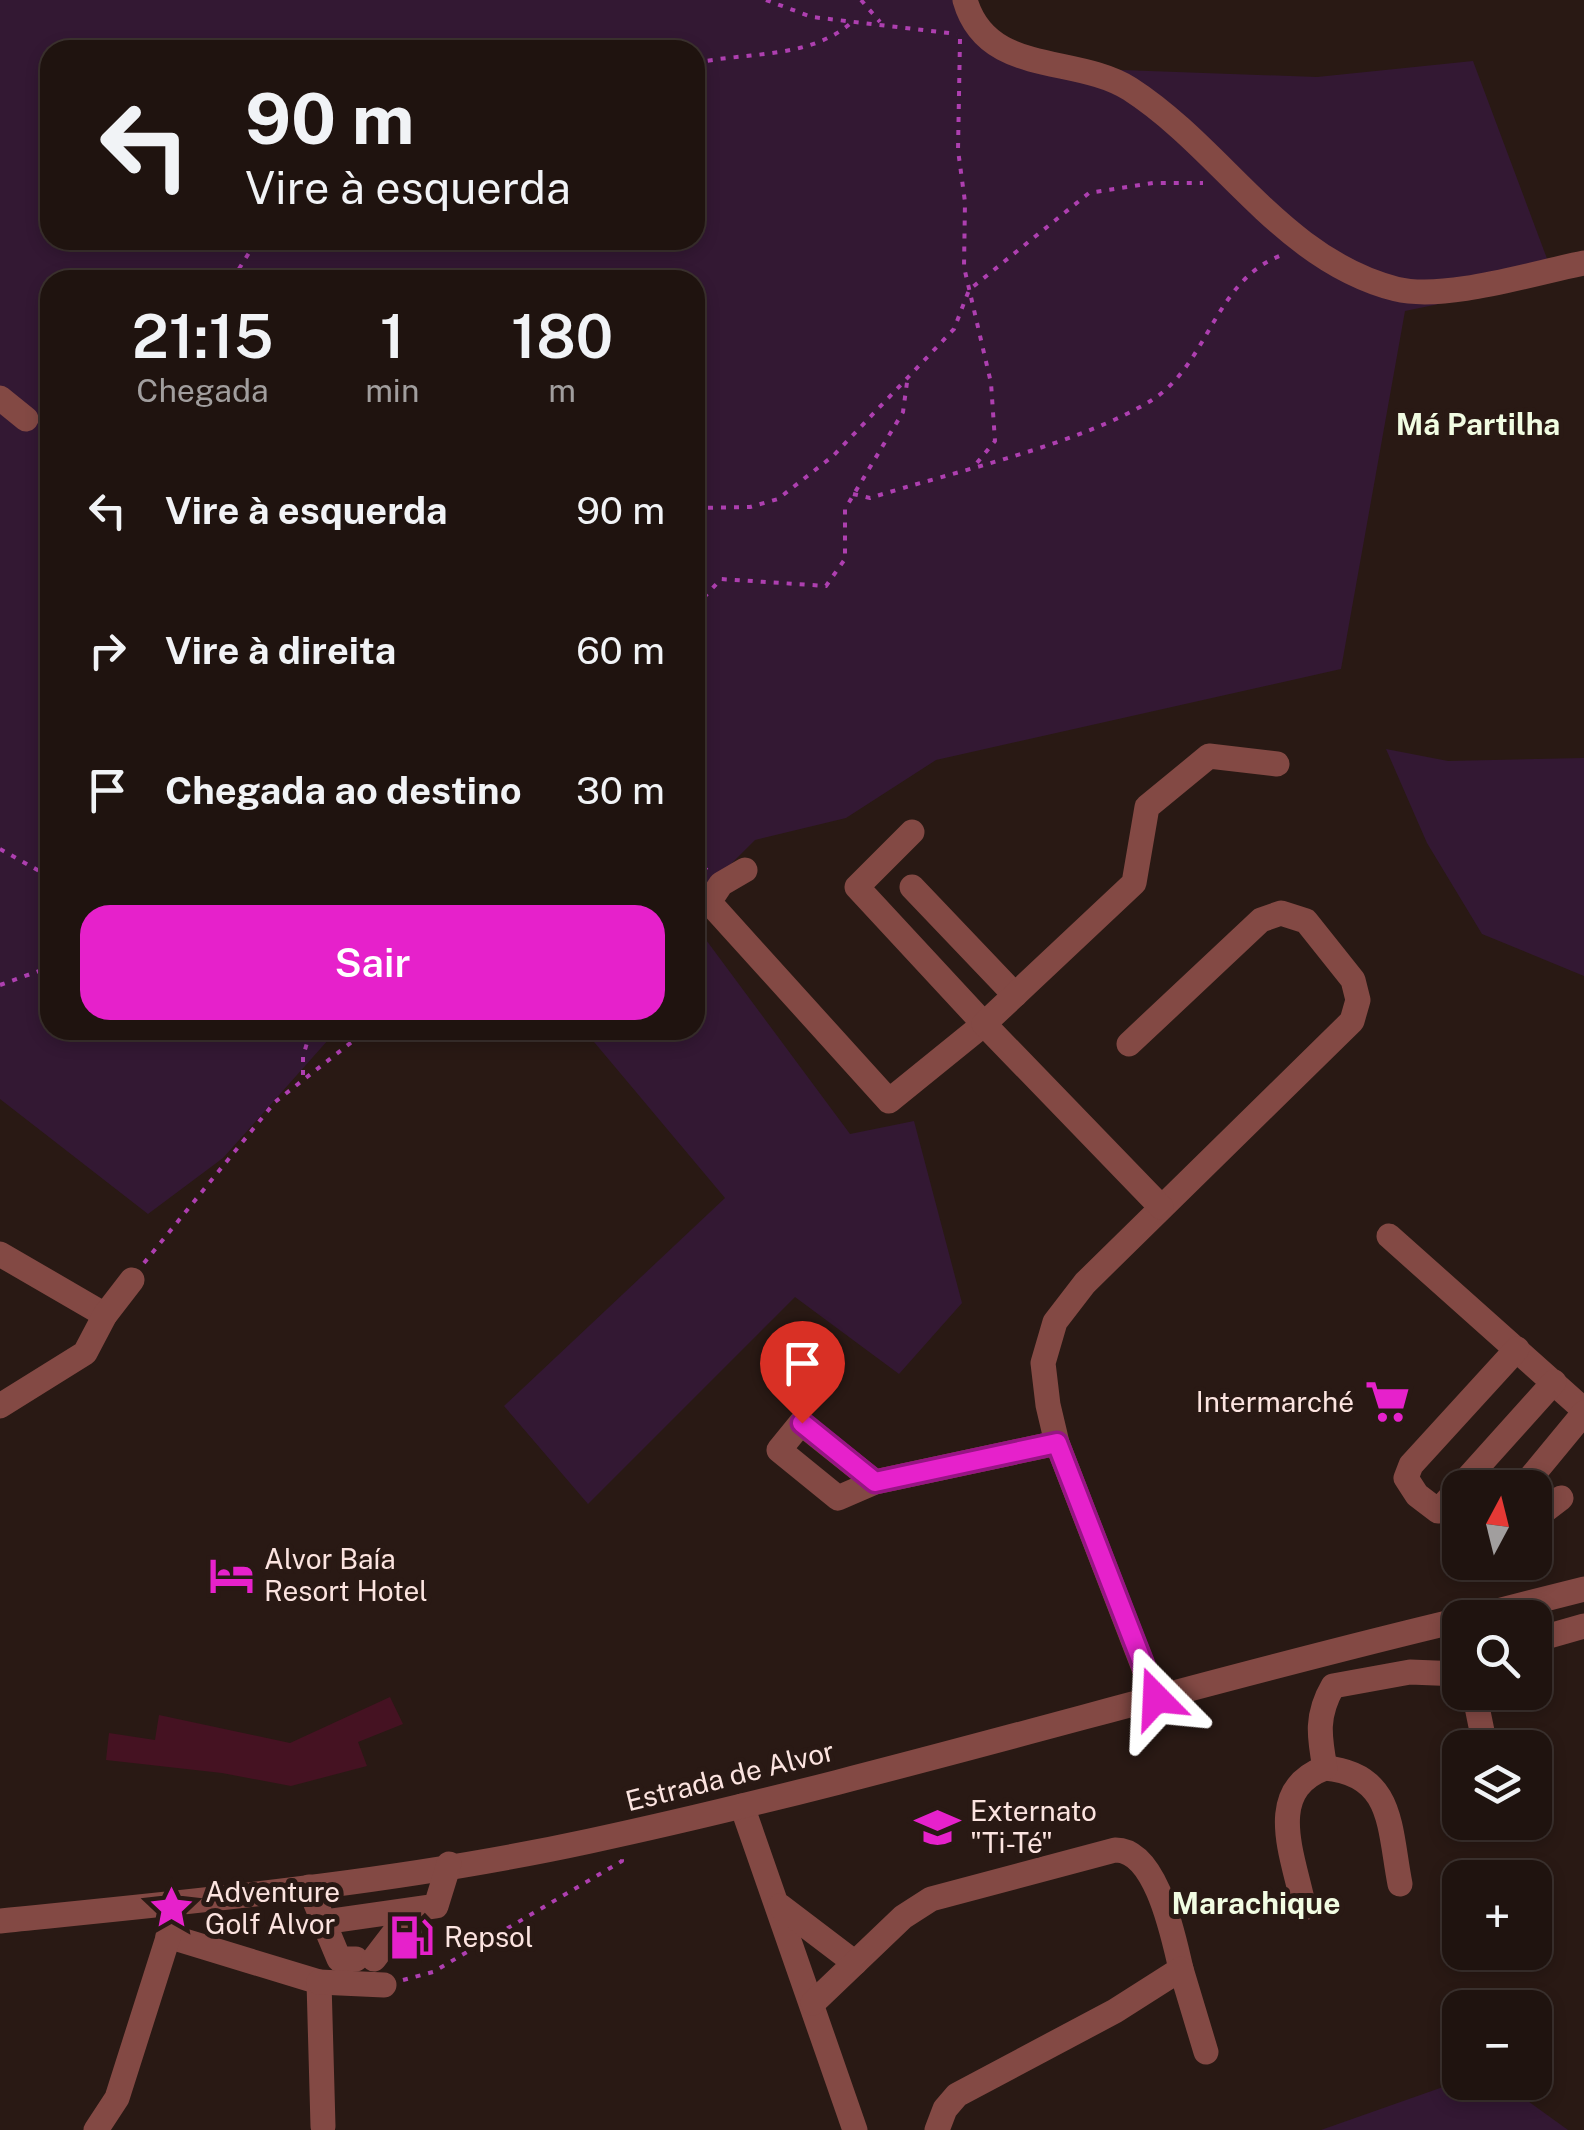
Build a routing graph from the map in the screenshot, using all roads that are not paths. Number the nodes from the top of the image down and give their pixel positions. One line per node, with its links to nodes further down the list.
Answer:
1 (965, 0): 2 (street)
2 (1584, 264)
3 (0, 398): 4 (street)
4 (26, 419)
5 (1277, 764): 9 (street)
6 (912, 832): 10 (street)
7 (745, 870): 10 (street)
8 (912, 887): 9 (street)
9 (1014, 995): 10 (street)
10 (984, 1024): 12 (street)
11 (1129, 1044): 12 (street)
12 (1161, 1208): 21 (street)
13 (1389, 1236): 17 (street)
14 (0, 1254): 16 (street)
15 (132, 1280): 16 (street)
16 (105, 1315): 19 (street)
17 (1517, 1350): 18 (street); 18 (street)
18 (1554, 1382): 20 (street)
19 (0, 1406)
20 (1584, 1412): 22 (street)
21 (1057, 1443): 23 (street); 32 (street)
22 (1537, 1470)
23 (875, 1482)
24 (1562, 1498): 25 (street)
25 (1552, 1505)
26 (1584, 1589): 27 (street)
27 (1541, 1600)
28 (1442, 1625): 32 (street, Estrada de Alvor)
29 (1582, 1633): 30 (street)
30 (1552, 1637)
31 (1442, 1673): 33 (street)
32 (1156, 1698): 34 (street, Estrada de Alvor)
33 (1325, 1768): 36 (street); 40 (street)
34 (742, 1806): 35 (street, Estrada de Alvor); 39 (street)
35 (449, 1864): 37 (street, Estrada de Alvor); 41 (street)
36 (1400, 1884)
37 (309, 1887): 38 (street, Estrada de Alvor); 43 (street)
38 (179, 1903): 42 (street, Estrada de Alvor); 44 (street)
39 (780, 1906): 45 (street); 49 (street)
40 (1304, 1908)
41 (418, 1920): 43 (street); 43 (street)
42 (0, 1921)
43 (324, 1922)
44 (168, 1936): 47 (street); 52 (street)
45 (856, 1963): 46 (street); 49 (street)
46 (1180, 1969): 50 (street); 54 (street)
47 (319, 1982): 48 (street); 51 (street)
48 (384, 1984)
49 (813, 2003): 53 (street)
50 (1206, 2052)
51 (323, 2126)
52 (96, 2130)
53 (855, 2130)
54 (937, 2130)

